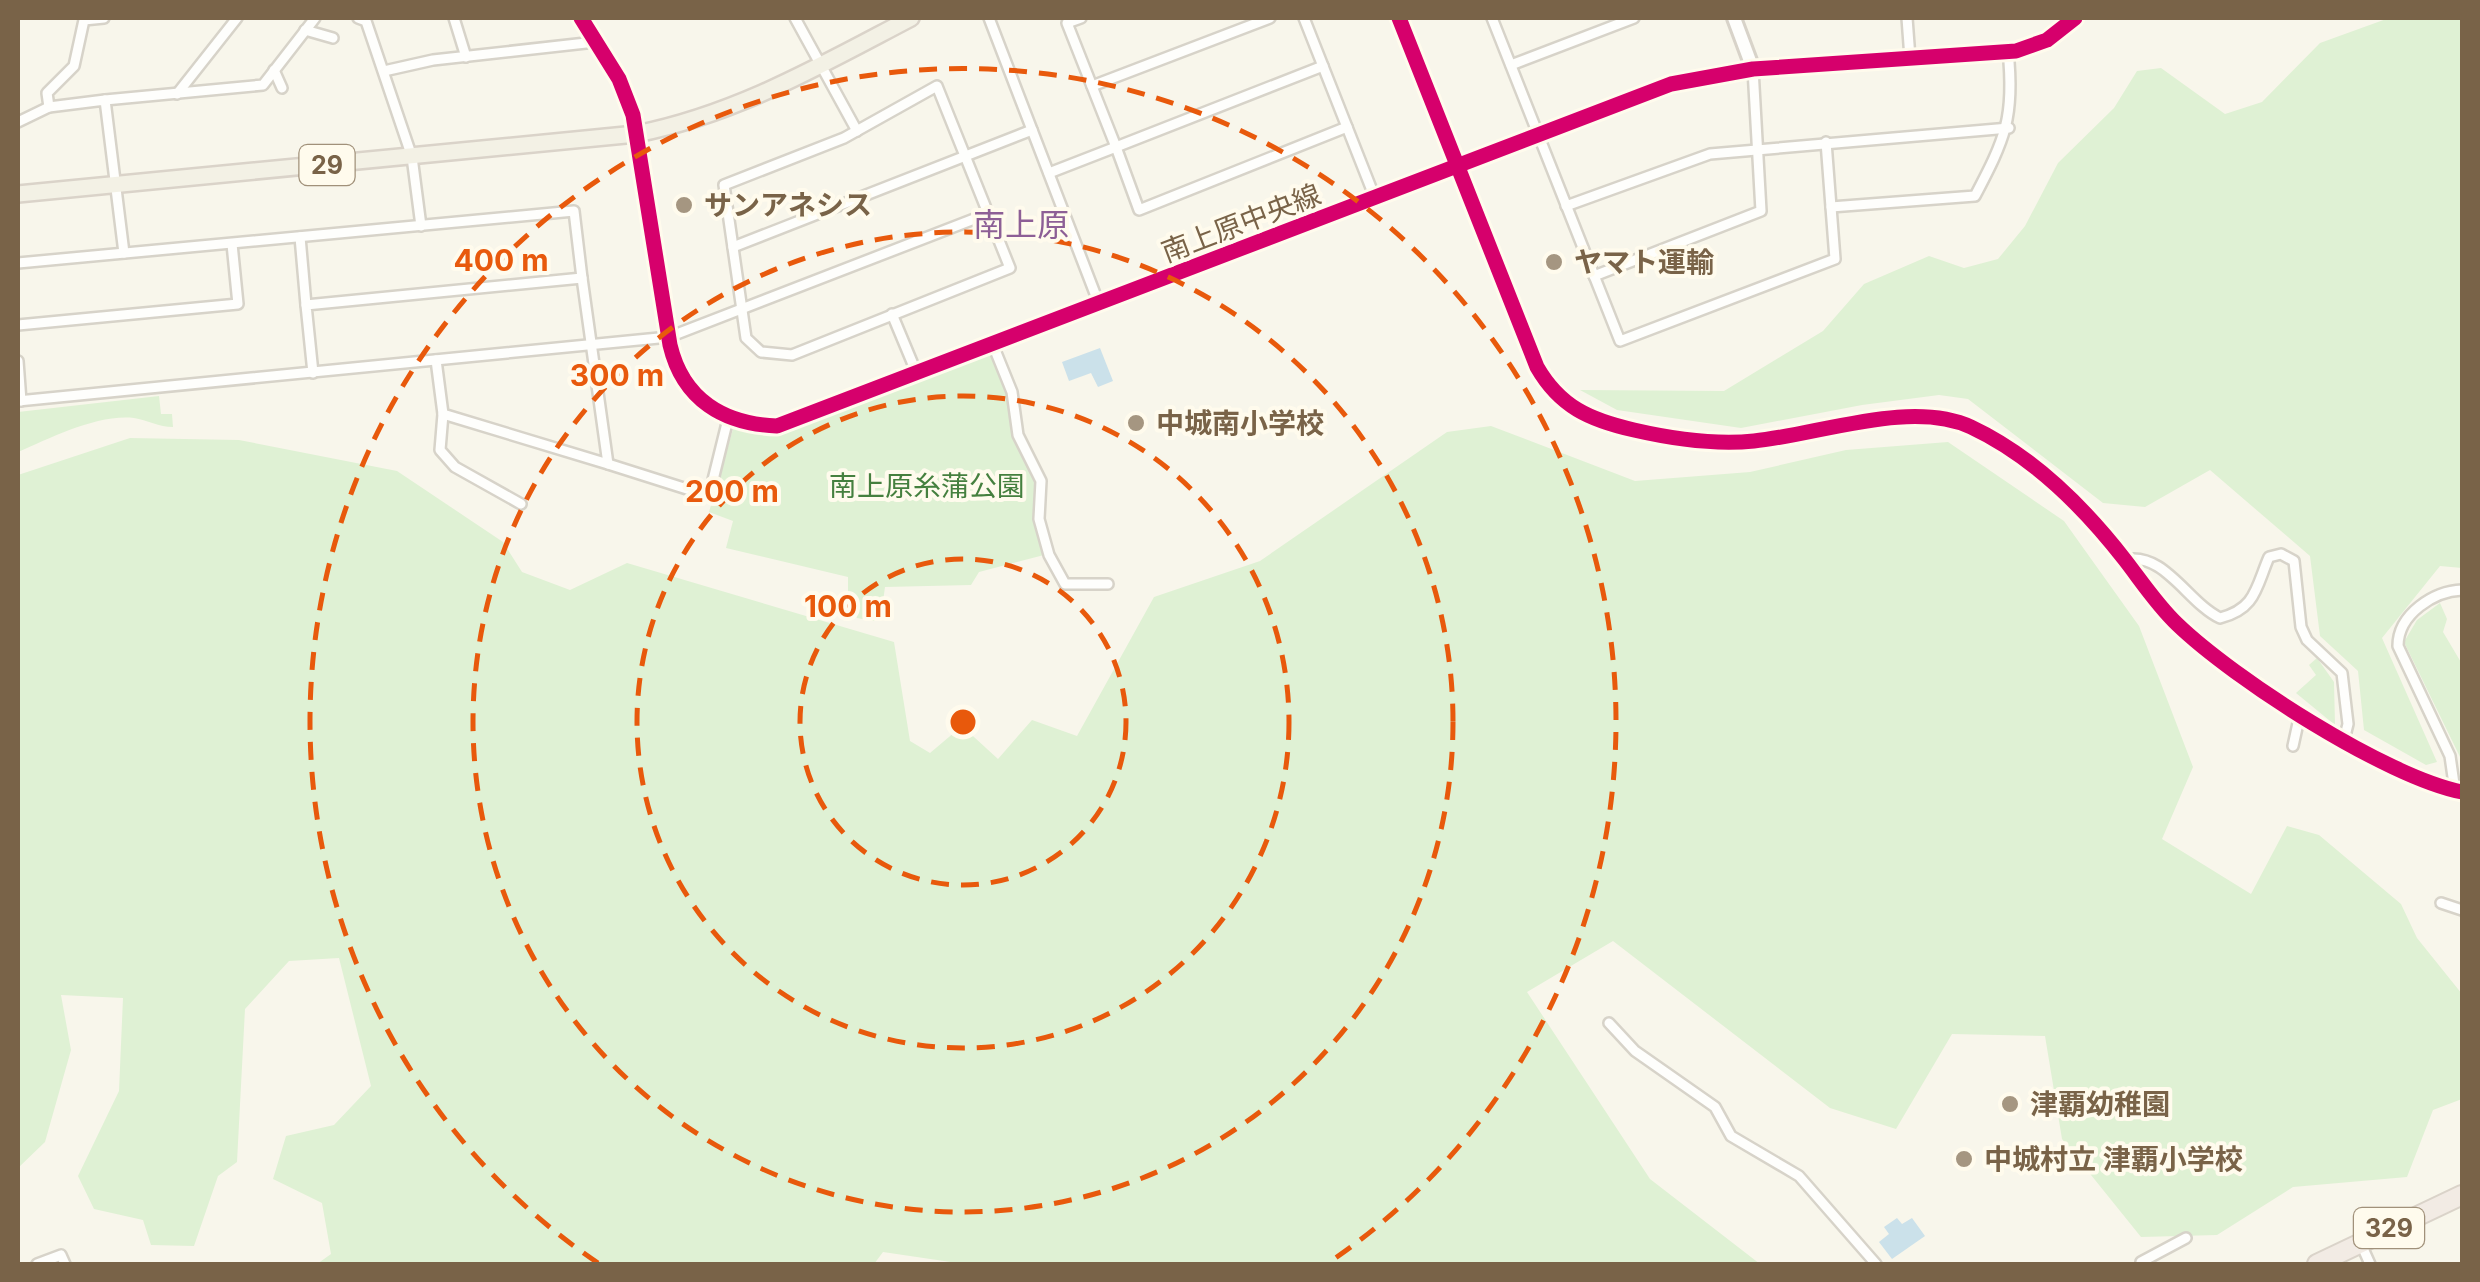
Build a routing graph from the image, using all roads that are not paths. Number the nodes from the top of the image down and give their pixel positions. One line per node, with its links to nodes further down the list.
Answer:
1 (85, 18): 2 (street); 36 (street)
2 (104, 18)
3 (236, 18): 34 (street)
4 (315, 18): 20 (street)
5 (358, 18): 31 (street)
6 (454, 18): 24 (street)
7 (582, 18): 22 (street)
8 (795, 18): 27 (street)
9 (911, 18): 27 (main road, 29)
10 (988, 18): 40 (street)
11 (1081, 18): 32 (street)
12 (1270, 18): 32 (street)
13 (1304, 18): 28 (street)
14 (1399, 18): 49 (street)
15 (1492, 18): 26 (street)
16 (1634, 18): 26 (street)
17 (1734, 18): 29 (street)
18 (1907, 18): 25 (street)
19 (2075, 18): 23 (street, 南上原中央線)
20 (305, 30): 21 (street); 30 (street)
21 (333, 38)
22 (595, 42): 24 (street); 42 (street)
23 (2008, 51): 25 (street, 南上原中央線); 39 (street)
24 (466, 57): 31 (street)
25 (1910, 58): 29 (street, 南上原中央線)
26 (1510, 65): 43 (street)
27 (822, 66): 41 (street); 42 (main road, 29)
28 (1323, 66): 38 (street); 45 (street)
29 (1753, 69): 43 (street, 南上原中央線); 46 (street)
30 (274, 70): 33 (street); 34 (street)
31 (384, 71): 47 (street)
32 (1092, 86): 45 (street)
33 (282, 88)
34 (177, 94): 35 (street)
35 (105, 100): 36 (street); 51 (street)
36 (49, 106): 37 (street)
37 (18, 122)
38 (1348, 127): 45 (street); 53 (street)
39 (2009, 128): 44 (street); 55 (street)
40 (1032, 130): 48 (street); 50 (street)
41 (857, 131): 48 (street); 60 (street)
42 (636, 134): 47 (main road, 29); 70 (street)
43 (1538, 134): 49 (street, 南上原中央線); 54 (street)
44 (1826, 142): 46 (street); 55 (street)
45 (1116, 147): 50 (street)
46 (1759, 147): 54 (street); 63 (street)
47 (412, 157): 51 (main road, 29); 57 (street)
48 (964, 159): 56 (street); 60 (street)
49 (1458, 167): 53 (street, 南上原中央線); 82 (street)
50 (1049, 172): 66 (street)
51 (117, 185): 52 (main road, 29); 61 (street)
52 (18, 194)
53 (1375, 198): 66 (street, 南上原中央線)
54 (1566, 206): 63 (street)
55 (1831, 207): 63 (street)
56 (987, 214): 67 (street); 68 (street)
57 (420, 226): 58 (street); 64 (street)
58 (300, 237): 59 (street); 65 (street)
59 (232, 244): 61 (street); 69 (street)
60 (733, 247): 67 (street)
61 (124, 253): 62 (street)
62 (18, 262)
63 (1594, 276)
64 (582, 278): 65 (street); 72 (street)
65 (306, 304): 75 (street)
66 (1099, 304): 71 (street, 南上原中央線)
67 (742, 309): 68 (street); 70 (street)
68 (892, 314): 76 (street)
69 (18, 325)
70 (669, 336): 72 (street); 79 (street)
71 (994, 345): 76 (street, 南上原中央線); 83 (street)
72 (592, 346): 73 (street); 80 (street)
73 (436, 360): 75 (street); 78 (street)
74 (18, 361): 77 (street)
75 (313, 373): 77 (street)
76 (917, 374): 79 (street, 南上原中央線)
77 (19, 401)
78 (442, 414): 80 (street); 81 (street)
79 (728, 420): 80 (street)
80 (608, 464)
81 (521, 504)
82 (2124, 560): 85 (street); 86 (street)
83 (1108, 584)
84 (2462, 590): 88 (street)
85 (2301, 713): 86 (street); 87 (street)
86 (2344, 740): 88 (street)
87 (2293, 746)
88 (2459, 792)
89 (2441, 903): 90 (street)
90 (2462, 910)
91 (1609, 1022): 97 (street)
92 (2462, 1195): 94 (highway, 329)
93 (2186, 1238): 98 (street)
94 (2360, 1242): 99 (highway, 329); 100 (street)
95 (37, 1264): 96 (street)
96 (65, 1264)
97 (1876, 1264)
98 (2144, 1264)
99 (2317, 1264)
100 (2370, 1264)

